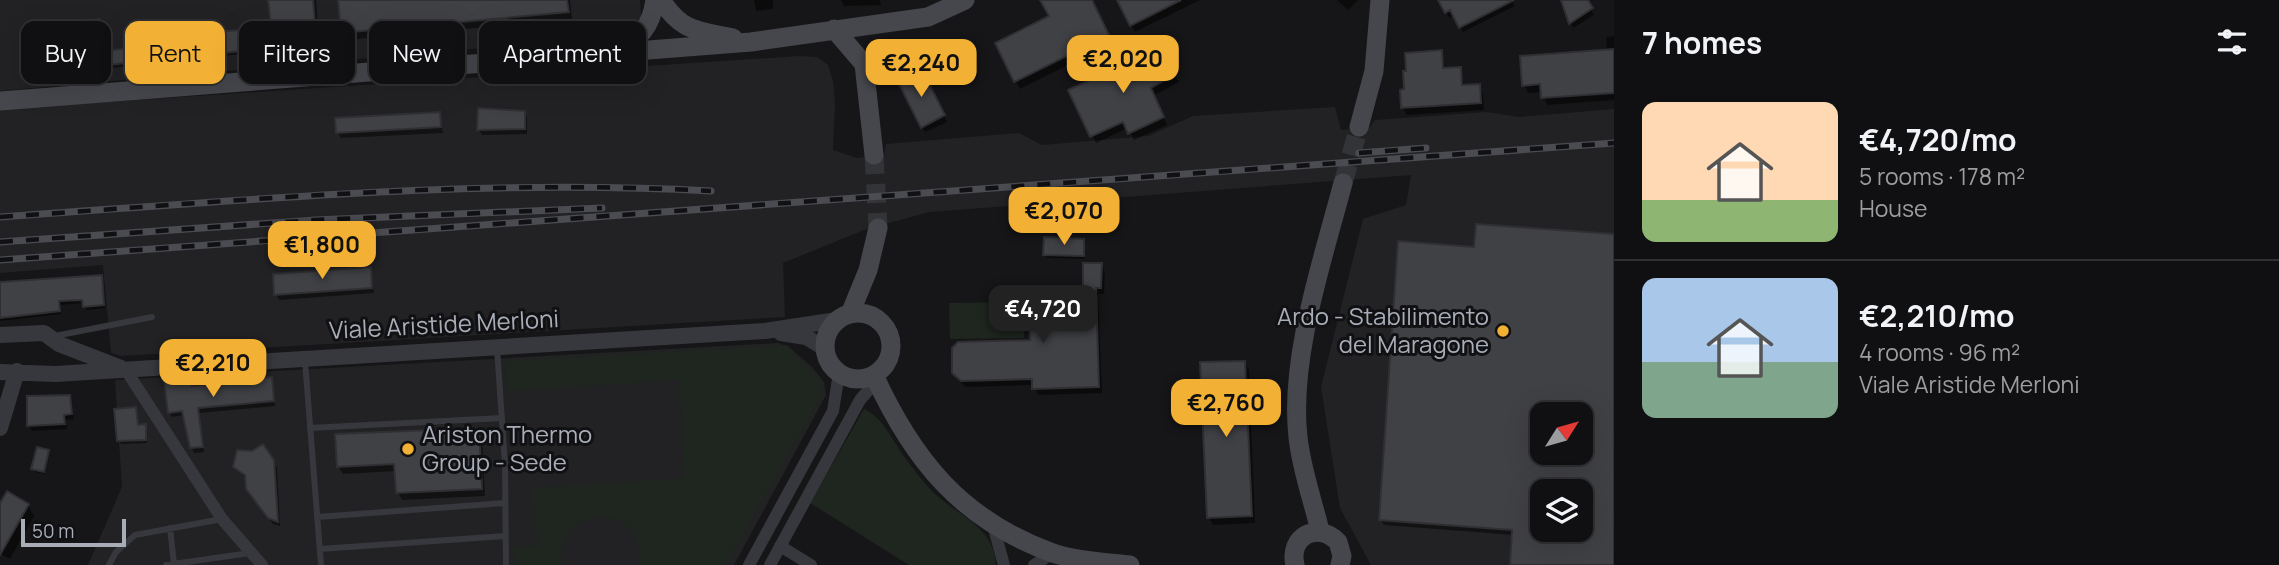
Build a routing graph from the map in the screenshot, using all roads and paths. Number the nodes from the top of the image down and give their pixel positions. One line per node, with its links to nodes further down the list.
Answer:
1 (654, 0): 6 (main road)
2 (661, 0): 7 (main road)
3 (965, 0): 5 (main road)
4 (1380, 0): 11 (main road)
5 (834, 29): 7 (main road); 12 (main road)
6 (646, 31)
7 (751, 43): 8 (main road)
8 (646, 53)
9 (479, 66): 10 (main road)
10 (0, 101)
11 (1359, 127)
12 (874, 155)
13 (1343, 183): 38 (main road)
14 (878, 228): 16 (main road)
15 (152, 317): 19 (lane)
16 (844, 317): 17 (street, Viale Aristide Merloni); 21 (main road); 28 (main road, Viale Aristide Merloni)
17 (765, 331): 20 (street, Viale Aristide Merloni); 21 (street, Viale Aristide Merloni)
18 (0, 335): 19 (street)
19 (56, 341): 23 (street); 25 (street)
20 (497, 346): 22 (street, Viale Aristide Merloni); 30 (lane)
21 (825, 349): 26 (main road)
22 (304, 357): 23 (street, Viale Aristide Merloni); 32 (lane)
23 (126, 370): 25 (street, Viale Aristide Merloni); 35 (street)
24 (8, 371): 25 (street, Viale Aristide Merloni); 29 (street)
25 (43, 372)
26 (839, 373): 28 (main road); 51 (street)
27 (0, 378): 29 (street)
28 (875, 378): 36 (main road); 40 (street)
29 (6, 400): 31 (street)
30 (502, 418): 32 (lane); 33 (lane)
31 (0, 428)
32 (310, 428): 34 (lane)
33 (505, 503): 34 (lane); 39 (lane)
34 (317, 517): 41 (lane)
35 (222, 519): 37 (lane); 42 (street)
36 (993, 526): 43 (main road); 54 (street)
37 (170, 528): 44 (lane); 46 (lane)
38 (1320, 531): 58 (main road); 59 (main road)
39 (505, 536): 41 (lane); 50 (lane)
40 (780, 546): 52 (street); 53 (street)
41 (320, 548): 49 (lane)
42 (251, 553): 45 (lane); 48 (street)
43 (1052, 553): 55 (street); 56 (main road)
44 (174, 564): 45 (lane); 47 (lane)
45 (185, 564)
46 (109, 565)
47 (166, 565)
48 (262, 565)
49 (321, 565)
50 (506, 565)
51 (749, 565)
52 (770, 565)
53 (811, 565)
54 (1004, 565)
55 (1034, 565)
56 (1126, 565)
57 (1289, 565): 58 (main road)
58 (1295, 565)
59 (1340, 565)

